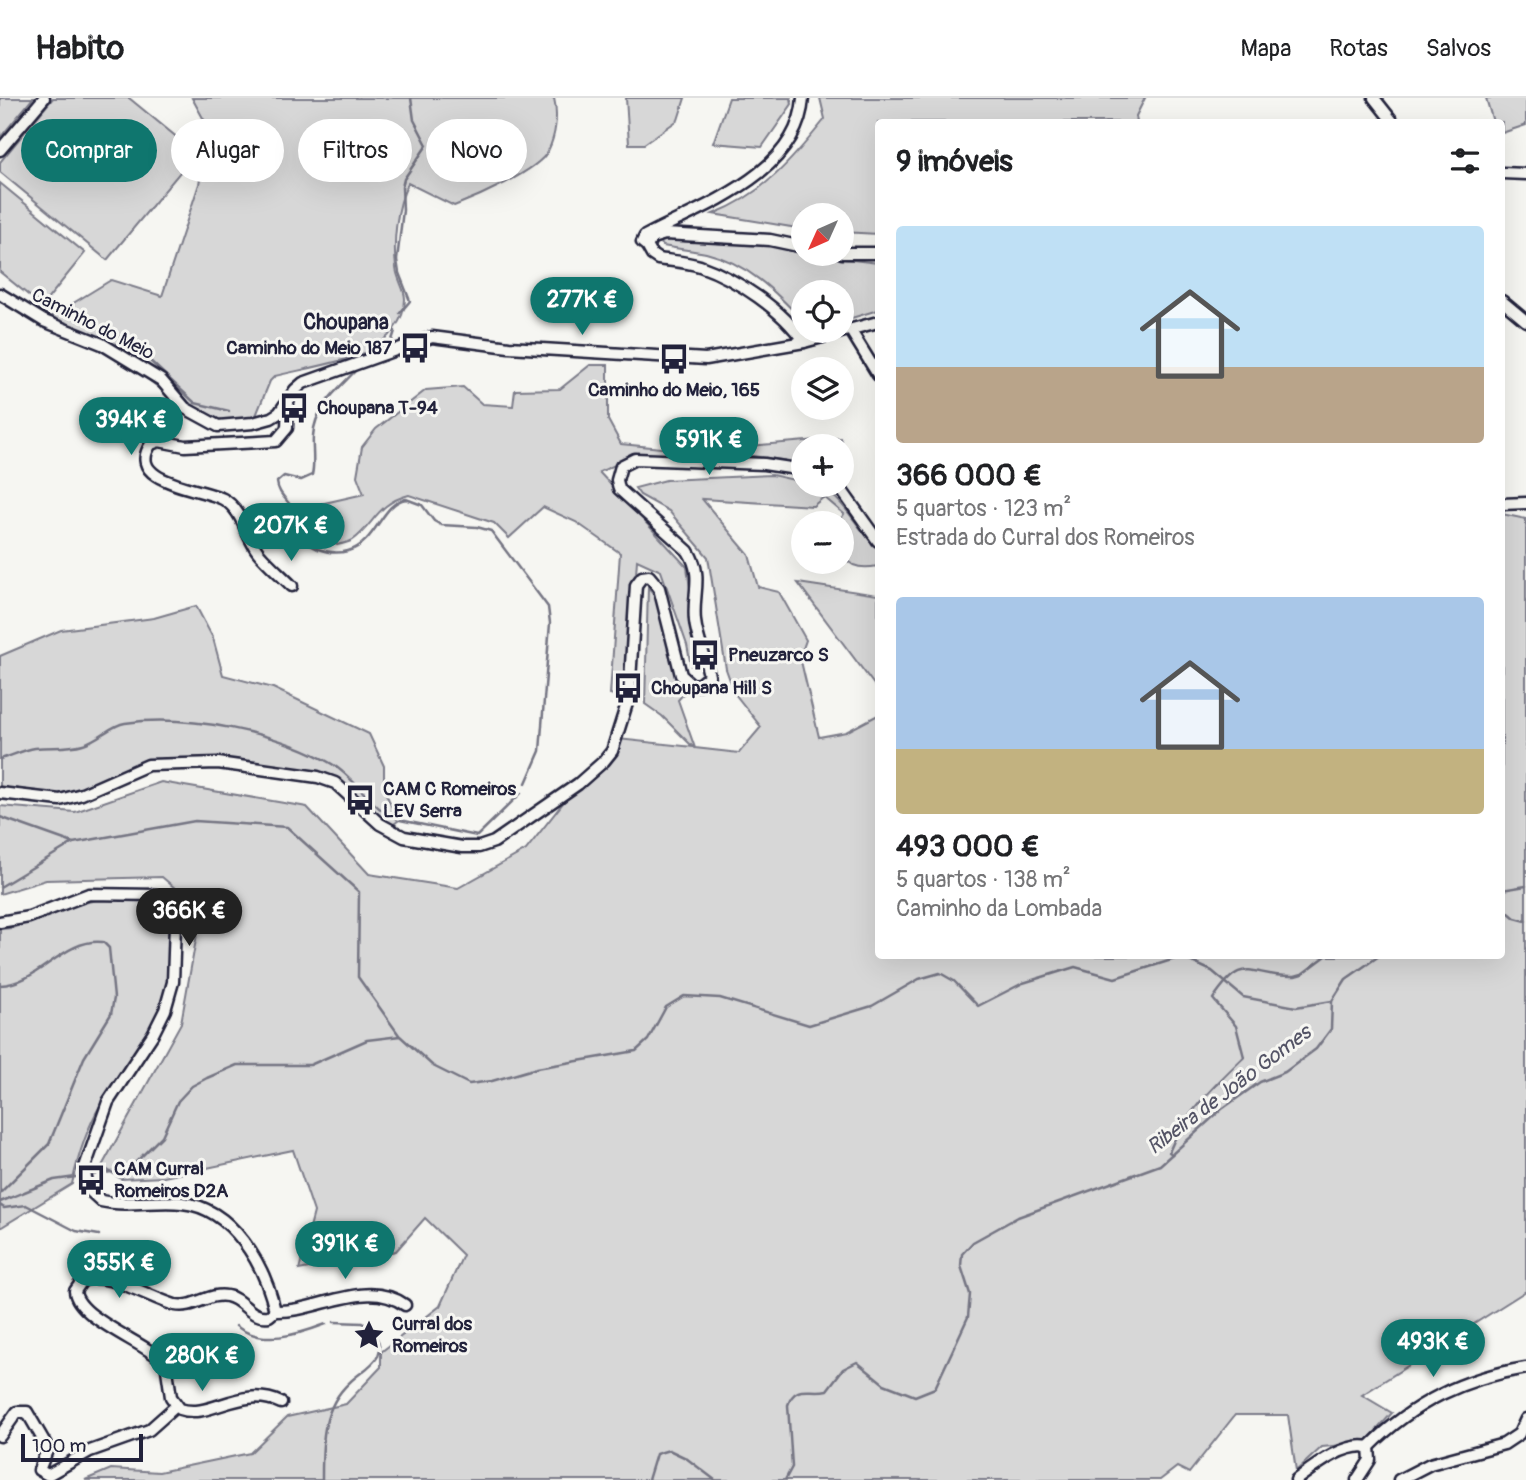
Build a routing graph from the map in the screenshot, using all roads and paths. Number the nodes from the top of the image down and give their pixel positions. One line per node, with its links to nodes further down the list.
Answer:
1 (44, 98): 5 (street)
2 (803, 98): 9 (street)
3 (1374, 98): 4 (street)
4 (1391, 119)
5 (0, 150)
6 (1505, 173): 7 (street)
7 (1526, 174)
8 (791, 244): 9 (street)
9 (647, 246): 16 (street)
10 (854, 253): 11 (street)
11 (875, 253)
12 (0, 294): 21 (street, Caminho do Meio)
13 (1505, 304): 14 (street)
14 (1526, 321)
15 (875, 323): 17 (street, Caminho do Meio)
16 (791, 326)
17 (854, 330)
18 (854, 337): 20 (street)
19 (798, 343): 21 (street, Caminho do Meio)
20 (875, 371)
21 (288, 402): 27 (street)
22 (791, 468): 28 (street)
23 (847, 497): 26 (street)
24 (1526, 503): 25 (street)
25 (1505, 504)
26 (875, 537)
27 (292, 586)
28 (0, 793)
29 (0, 922): 31 (street)
30 (405, 1305): 31 (street)
31 (275, 1311): 34 (street)
32 (1526, 1368): 37 (street)
33 (281, 1403): 34 (street)
34 (176, 1406): 36 (street)
35 (1526, 1419): 40 (street)
36 (0, 1436)
37 (1369, 1447): 38 (street); 39 (street)
38 (1296, 1480)
39 (1357, 1480)
40 (1399, 1480)

